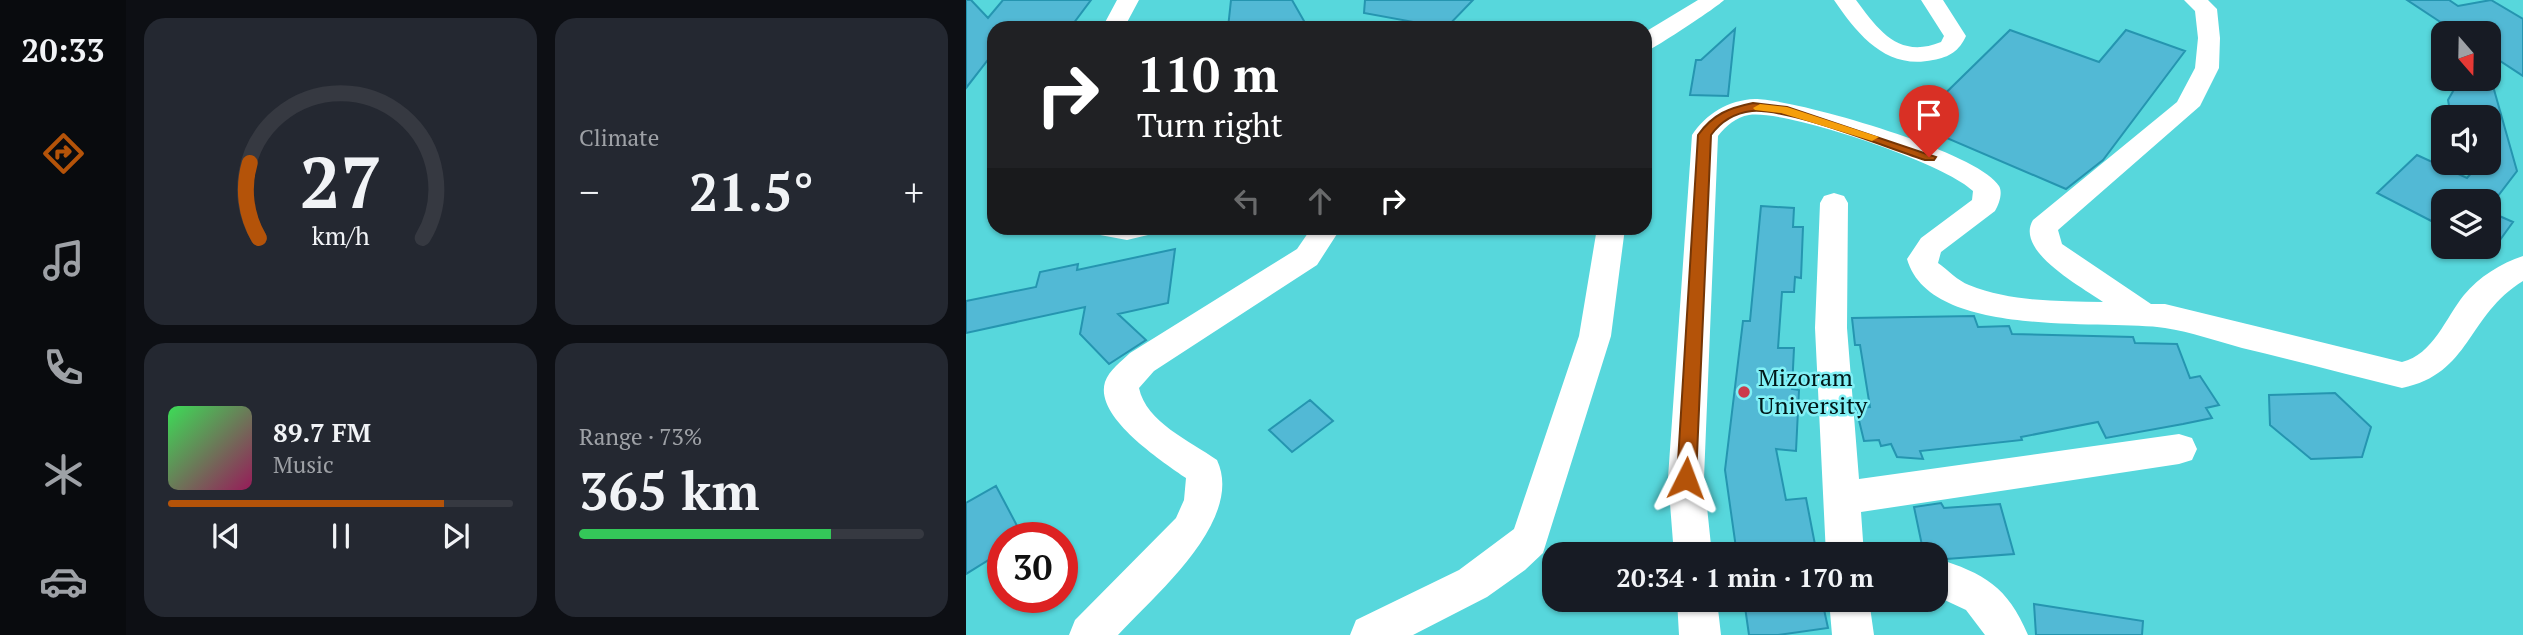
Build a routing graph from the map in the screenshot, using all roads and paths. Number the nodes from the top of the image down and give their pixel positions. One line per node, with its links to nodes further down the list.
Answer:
1 (1128, 0): 6 (street)
2 (1713, 0): 7 (street)
3 (1845, 0): 4 (street)
4 (1933, 0)
5 (2195, 0): 12 (street)
6 (1117, 21)
7 (1652, 38)
8 (1834, 203): 14 (street)
9 (1321, 235): 20 (street)
10 (1610, 235): 21 (street)
11 (2523, 267): 12 (street)
12 (2146, 316): 15 (street)
13 (2179, 449): 14 (street)
14 (1842, 498): 16 (street)
15 (1692, 542)
16 (1844, 542)
17 (1948, 581): 24 (street)
18 (1698, 612): 22 (street)
19 (1850, 612): 23 (street)
20 (1090, 635)
21 (1371, 635)
22 (1700, 635)
23 (1853, 635)
24 (2007, 635)

